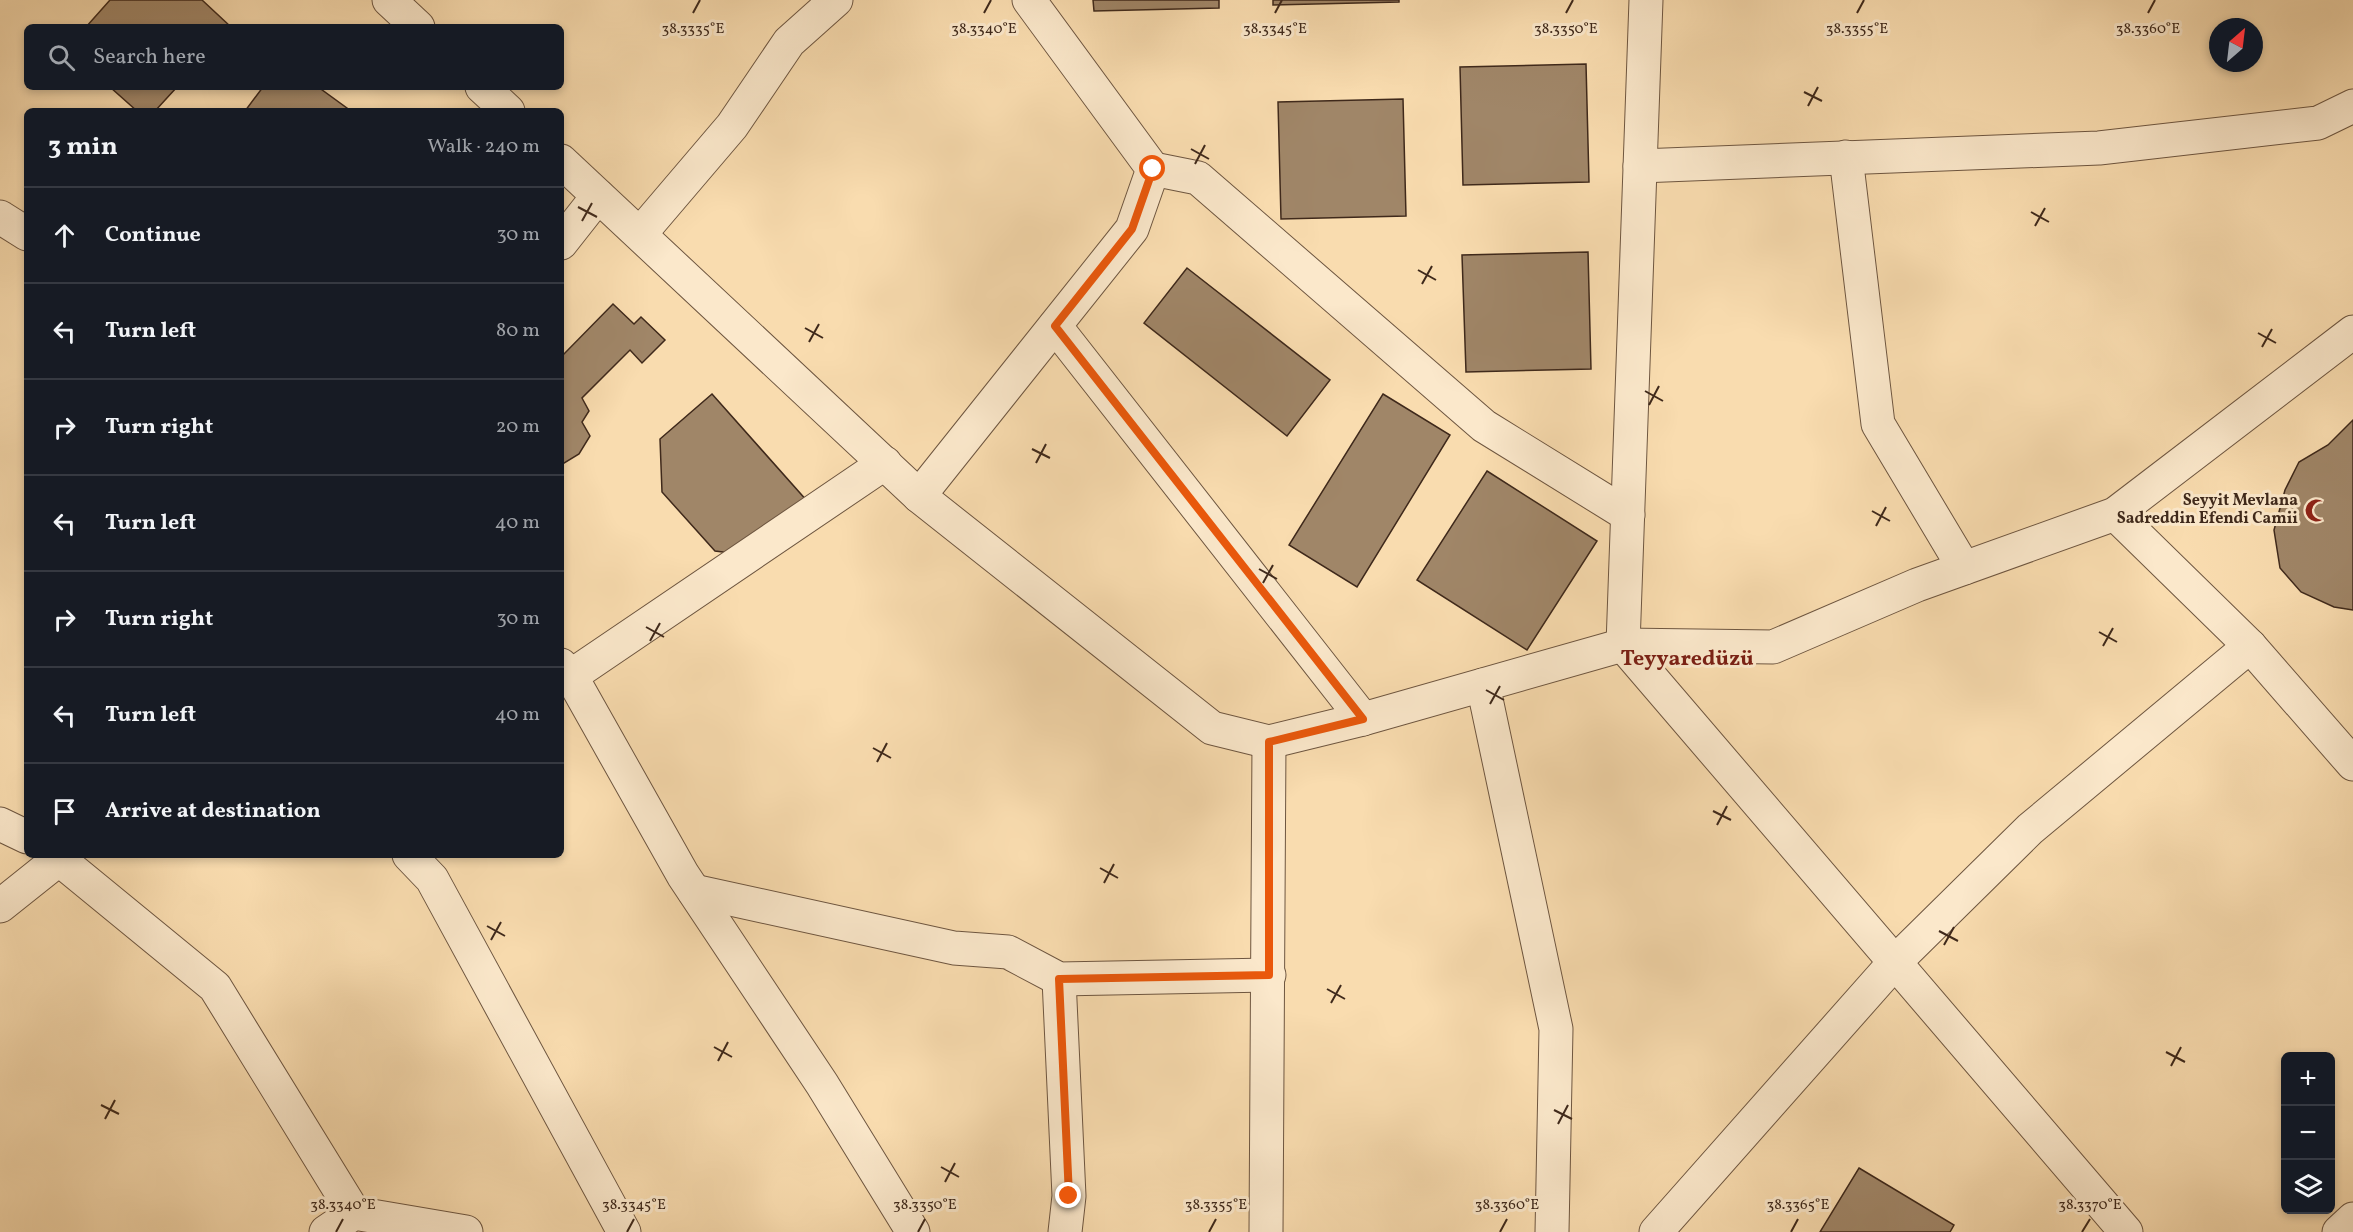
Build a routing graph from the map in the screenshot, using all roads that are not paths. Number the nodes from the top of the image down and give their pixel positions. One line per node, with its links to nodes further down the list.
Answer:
1 (389, 0): 5 (street)
2 (836, 0): 16 (street)
3 (1029, 0): 12 (street)
4 (1646, 0): 11 (street)
5 (415, 24)
6 (485, 90): 8 (street)
7 (2353, 106): 9 (street)
8 (505, 108)
9 (1846, 157): 11 (street); 24 (street)
10 (564, 164): 13 (street)
11 (1640, 166): 23 (street)
12 (1153, 169): 18 (street); 23 (street)
13 (598, 196): 16 (street); 17 (street)
14 (0, 217): 15 (street)
15 (24, 232)
16 (640, 234): 20 (street)
17 (564, 239)
18 (1055, 326): 21 (street); 29 (street)
19 (2353, 332): 22 (street)
20 (885, 463): 21 (street); 27 (street)
21 (919, 496): 30 (street)
22 (2115, 514): 24 (street); 26 (street)
23 (1628, 515): 25 (street)
24 (1964, 568): 25 (street)
25 (1623, 645): 28 (street); 39 (street)
26 (2250, 646): 31 (street); 39 (street)
27 (566, 670): 37 (street)
28 (1483, 685): 29 (street); 50 (street)
29 (1363, 719): 30 (street)
30 (1269, 742): 40 (street)
31 (2353, 764)
32 (0, 824): 33 (street)
33 (24, 836)
34 (55, 858): 38 (street)
35 (57, 858): 42 (street)
36 (412, 858): 46 (street)
37 (694, 891): 41 (street); 47 (street)
38 (0, 906)
39 (1895, 962): 51 (street); 52 (street)
40 (1269, 975): 41 (street); 49 (street)
41 (1059, 979): 48 (street)
42 (354, 1213): 44 (street); 45 (street)
43 (2353, 1219): 53 (street)
44 (326, 1232)
45 (466, 1232)
46 (624, 1232)
47 (913, 1232)
48 (1065, 1232)
49 (1266, 1232)
50 (1552, 1232)
51 (1656, 1232)
52 (2126, 1232)
53 (2339, 1232)

